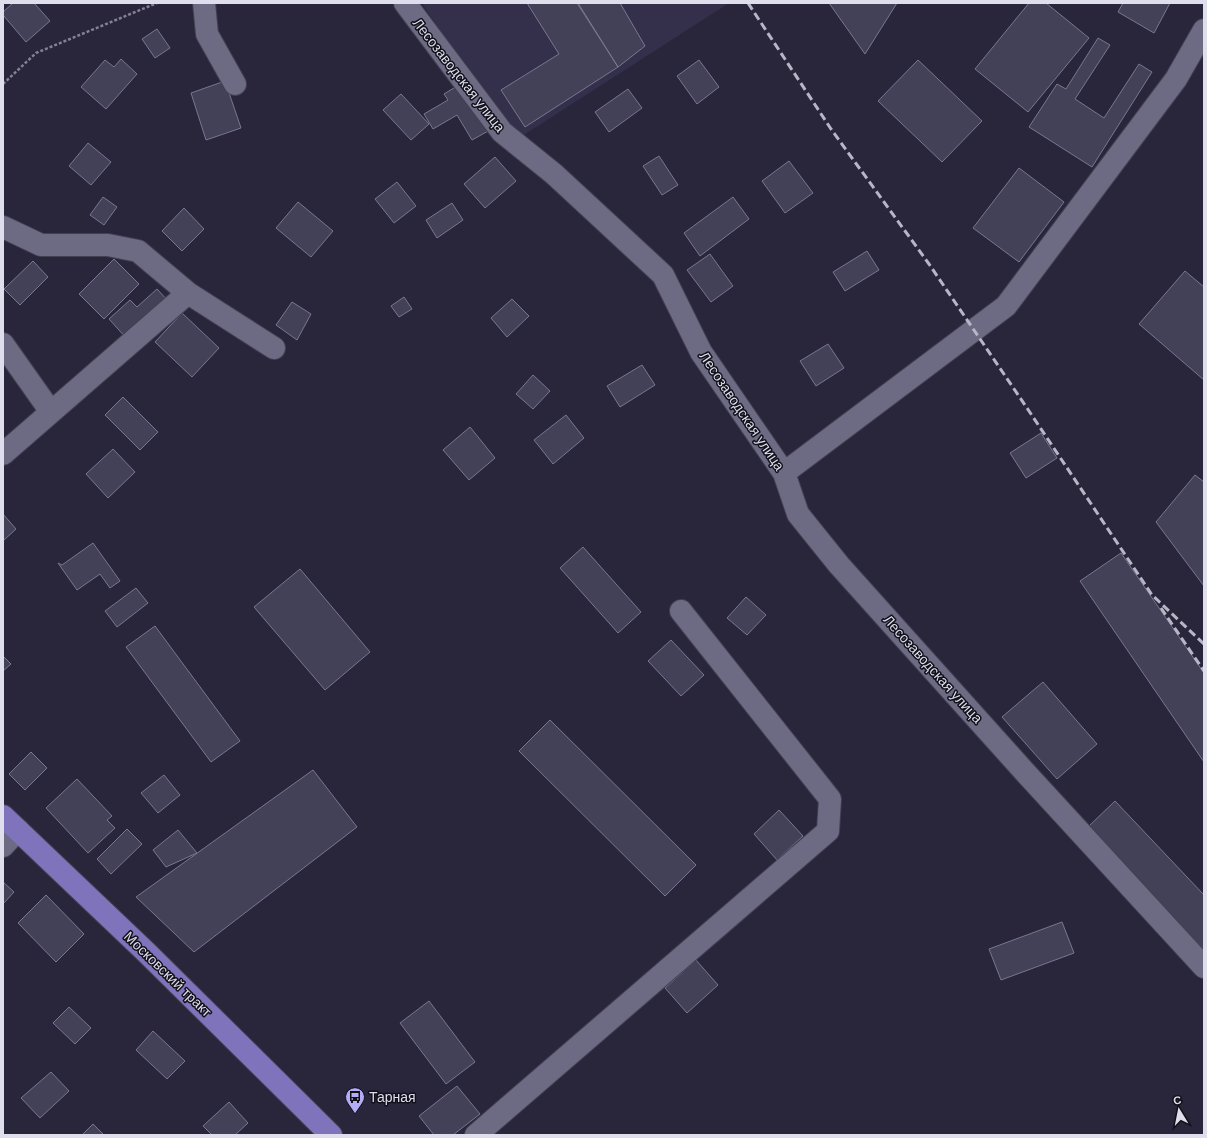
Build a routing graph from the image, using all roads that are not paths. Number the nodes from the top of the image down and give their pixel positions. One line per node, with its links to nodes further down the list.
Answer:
1 (204, 3): 4 (street)
2 (404, 3): 11 (street, Лесозаводская улица)
3 (1204, 30): 11 (street)
4 (235, 84)
5 (3, 228): 6 (street)
6 (188, 293): 8 (street); 9 (street)
7 (3, 344): 9 (street)
8 (274, 348)
9 (51, 412): 10 (street)
10 (3, 454)
11 (784, 473): 15 (street, Лесозаводская улица)
12 (681, 611): 17 (street)
13 (11, 823): 14 (street); 16 (main road, Московский тракт)
14 (3, 846)
15 (1204, 967)
16 (331, 1135)
17 (476, 1135)

